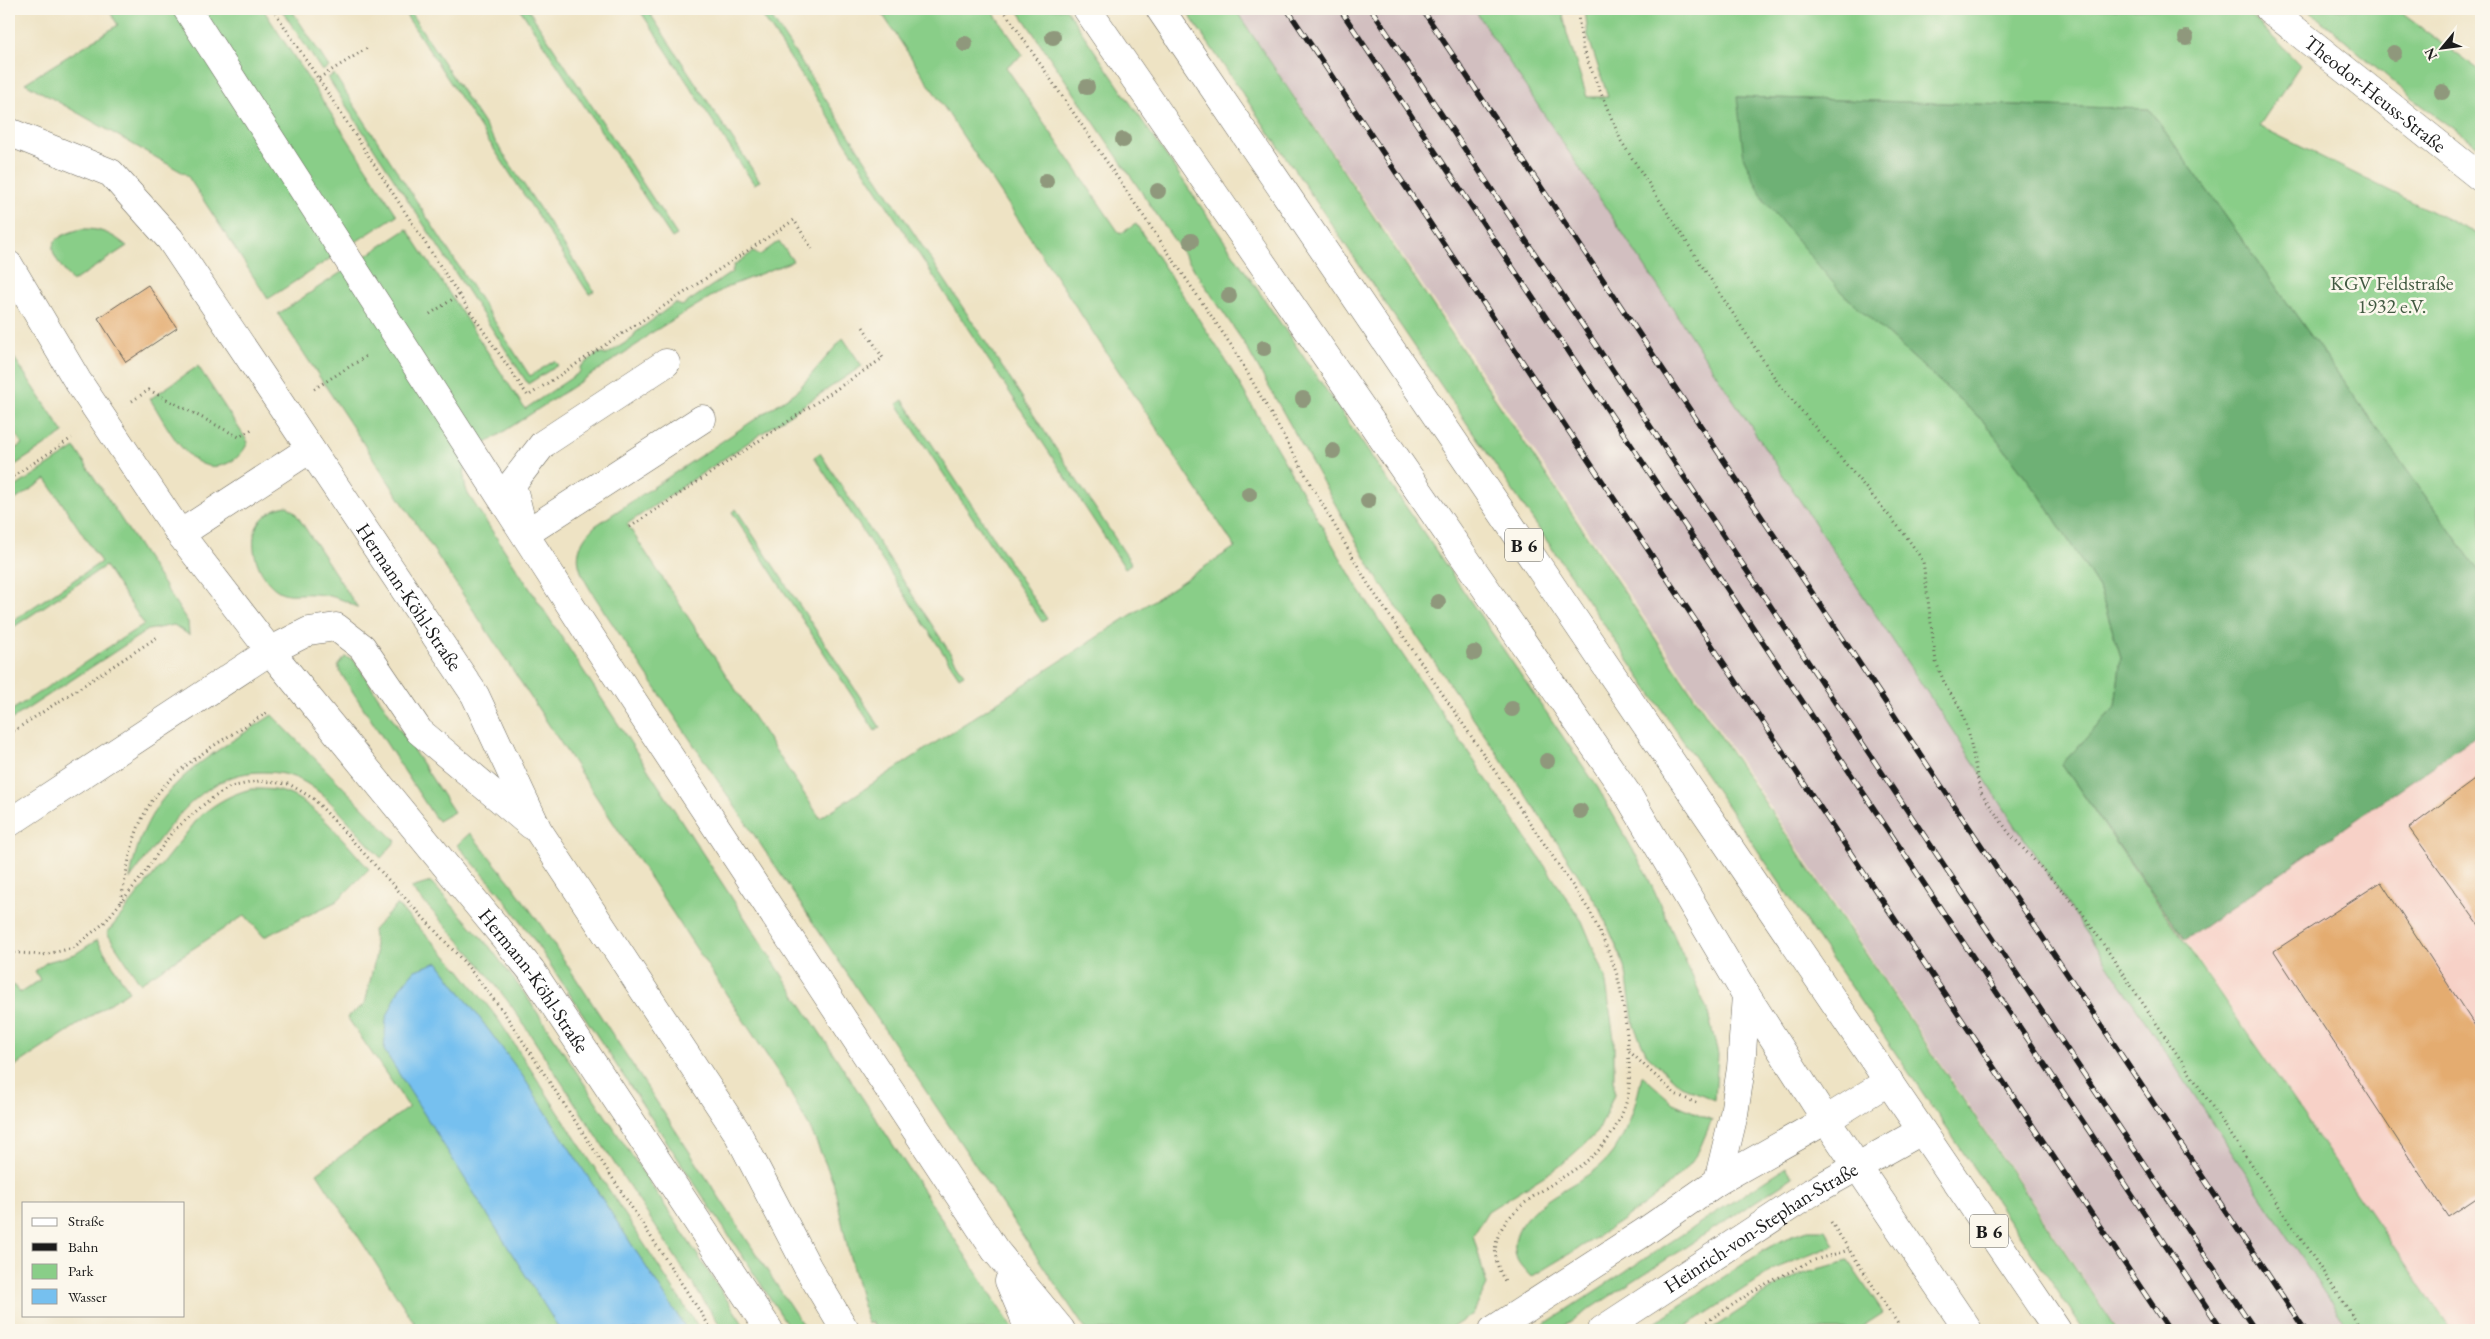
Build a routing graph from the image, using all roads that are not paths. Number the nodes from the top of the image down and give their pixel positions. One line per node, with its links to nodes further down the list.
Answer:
1 (187, 9): 12 (street)
2 (1087, 9): 16 (street)
3 (1160, 9): 17 (street, B 6)
4 (2269, 9): 6 (street, Theodor-Heuss-Straße)
5 (9, 132): 10 (street, Hermann-Köhl-Straße)
6 (2481, 178)
7 (9, 265): 11 (street, Hermann-Köhl-Straße)
8 (666, 363): 12 (street)
9 (702, 419): 12 (street)
10 (310, 449): 11 (street); 15 (street, Hermann-Köhl-Straße)
11 (180, 534): 13 (street, Hermann-Köhl-Straße)
12 (525, 534): 22 (street)
13 (270, 651): 14 (street, Hermann-Köhl-Straße); 15 (street, Hermann-Köhl-Straße); 23 (street, Hermann-Köhl-Straße)
14 (9, 823)
15 (538, 830): 24 (street, Hermann-Köhl-Straße)
16 (1746, 995): 18 (street); 21 (street)
17 (1889, 1081): 18 (street); 19 (street, B 6)
18 (1826, 1120): 20 (street); 21 (street)
19 (1921, 1131): 20 (street, Heinrich-von-Stephan-Straße); 30 (street, B 6)
20 (1858, 1168): 28 (street, Heinrich-von-Stephan-Straße); 29 (street)
21 (1718, 1181): 27 (street)
22 (995, 1250): 25 (street); 26 (street)
23 (769, 1330)
24 (845, 1330)
25 (1028, 1330)
26 (1061, 1330)
27 (1493, 1330)
28 (1602, 1330)
29 (1968, 1330)
30 (2057, 1330)

